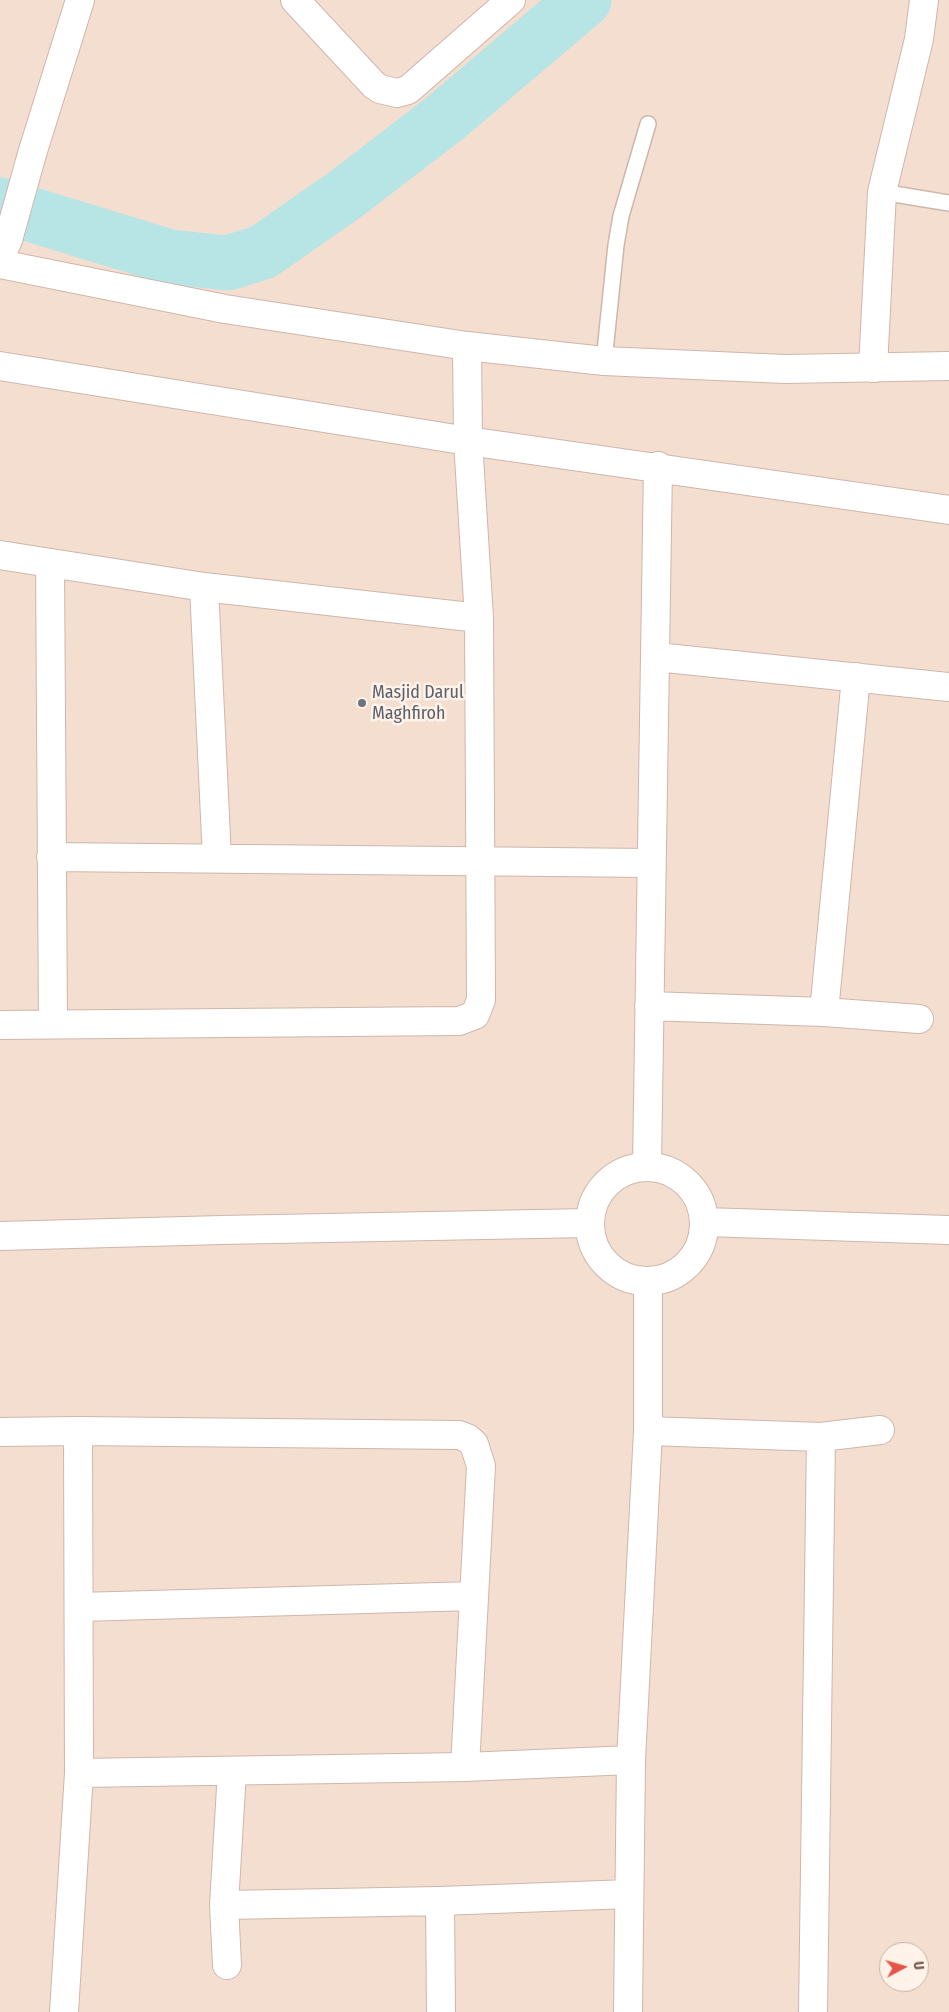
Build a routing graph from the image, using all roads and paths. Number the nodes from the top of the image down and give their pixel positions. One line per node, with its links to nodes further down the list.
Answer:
1 (80, 0): 8 (street)
2 (295, 0): 3 (street)
3 (511, 0)
4 (924, 0): 6 (street)
5 (648, 124): 10 (lane)
6 (882, 192): 7 (lane); 13 (street)
7 (949, 202)
8 (3, 254): 9 (street)
9 (467, 346): 10 (street); 14 (street)
10 (604, 361): 13 (street)
11 (0, 366): 14 (street)
12 (949, 366): 13 (street)
13 (872, 368)
14 (468, 441): 15 (street); 20 (street)
15 (658, 466): 16 (street); 21 (street)
16 (949, 510)
17 (0, 555): 18 (street)
18 (50, 563): 19 (street); 24 (street)
19 (204, 587): 20 (street); 25 (street)
20 (479, 618): 26 (street)
21 (656, 657): 22 (street); 27 (street)
22 (856, 677): 23 (street); 29 (street)
23 (949, 687)
24 (51, 857): 25 (street); 31 (street)
25 (217, 858): 26 (street)
26 (481, 860): 27 (street); 31 (street)
27 (650, 863): 28 (street)
28 (648, 1006): 29 (street); 33 (street)
29 (824, 1012): 30 (street)
30 (919, 1019)
31 (53, 1024): 32 (street)
32 (0, 1025)
33 (647, 1166): 34 (street); 35 (street)
34 (705, 1222): 36 (street); 38 (street)
35 (589, 1224): 37 (street); 38 (street)
36 (949, 1230)
37 (0, 1236)
38 (648, 1281): 41 (street)
39 (880, 1430): 43 (street)
40 (78, 1431): 42 (street); 44 (street); 45 (street)
41 (648, 1431): 43 (street); 46 (street)
42 (0, 1432)
43 (821, 1437): 57 (street)
44 (474, 1596): 45 (street); 47 (street)
45 (79, 1607): 49 (street)
46 (631, 1760): 47 (street); 50 (street)
47 (465, 1767): 48 (street)
48 (232, 1771): 49 (street); 52 (street)
49 (79, 1774): 54 (street)
50 (629, 1894): 51 (street); 56 (street)
51 (440, 1901): 52 (street); 55 (street)
52 (224, 1905): 53 (street)
53 (227, 1965)
54 (64, 2012)
55 (441, 2012)
56 (628, 2012)
57 (813, 2012)

